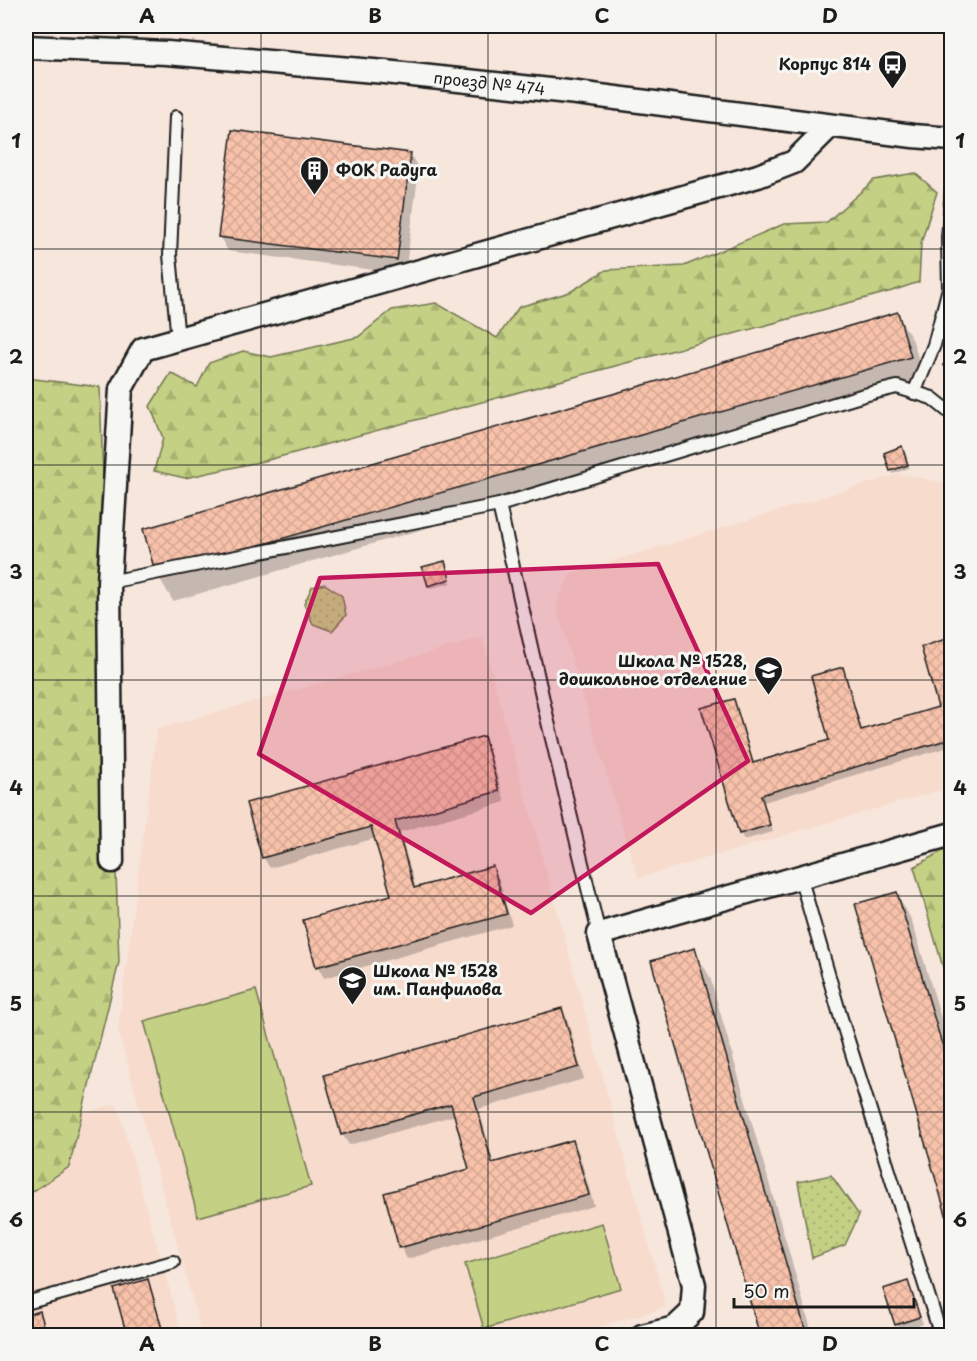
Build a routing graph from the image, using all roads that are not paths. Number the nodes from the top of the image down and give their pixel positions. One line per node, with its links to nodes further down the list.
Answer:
1 (26, 47): 3 (street, проезд № 474)
2 (176, 117): 7 (lane)
3 (830, 126): 4 (street, проезд № 474); 7 (street)
4 (951, 139)
5 (951, 195): 6 (lane)
6 (950, 289): 8 (lane)
7 (178, 340): 11 (street)
8 (914, 393): 9 (lane); 10 (lane)
9 (951, 414)
10 (499, 505): 11 (lane); 15 (lane)
11 (109, 582): 13 (street)
12 (951, 834): 14 (street)
13 (112, 861)
14 (800, 876): 15 (street); 19 (lane)
15 (599, 934): 18 (street)
16 (173, 1262): 17 (lane)
17 (26, 1303)
18 (642, 1335)
19 (941, 1335)

